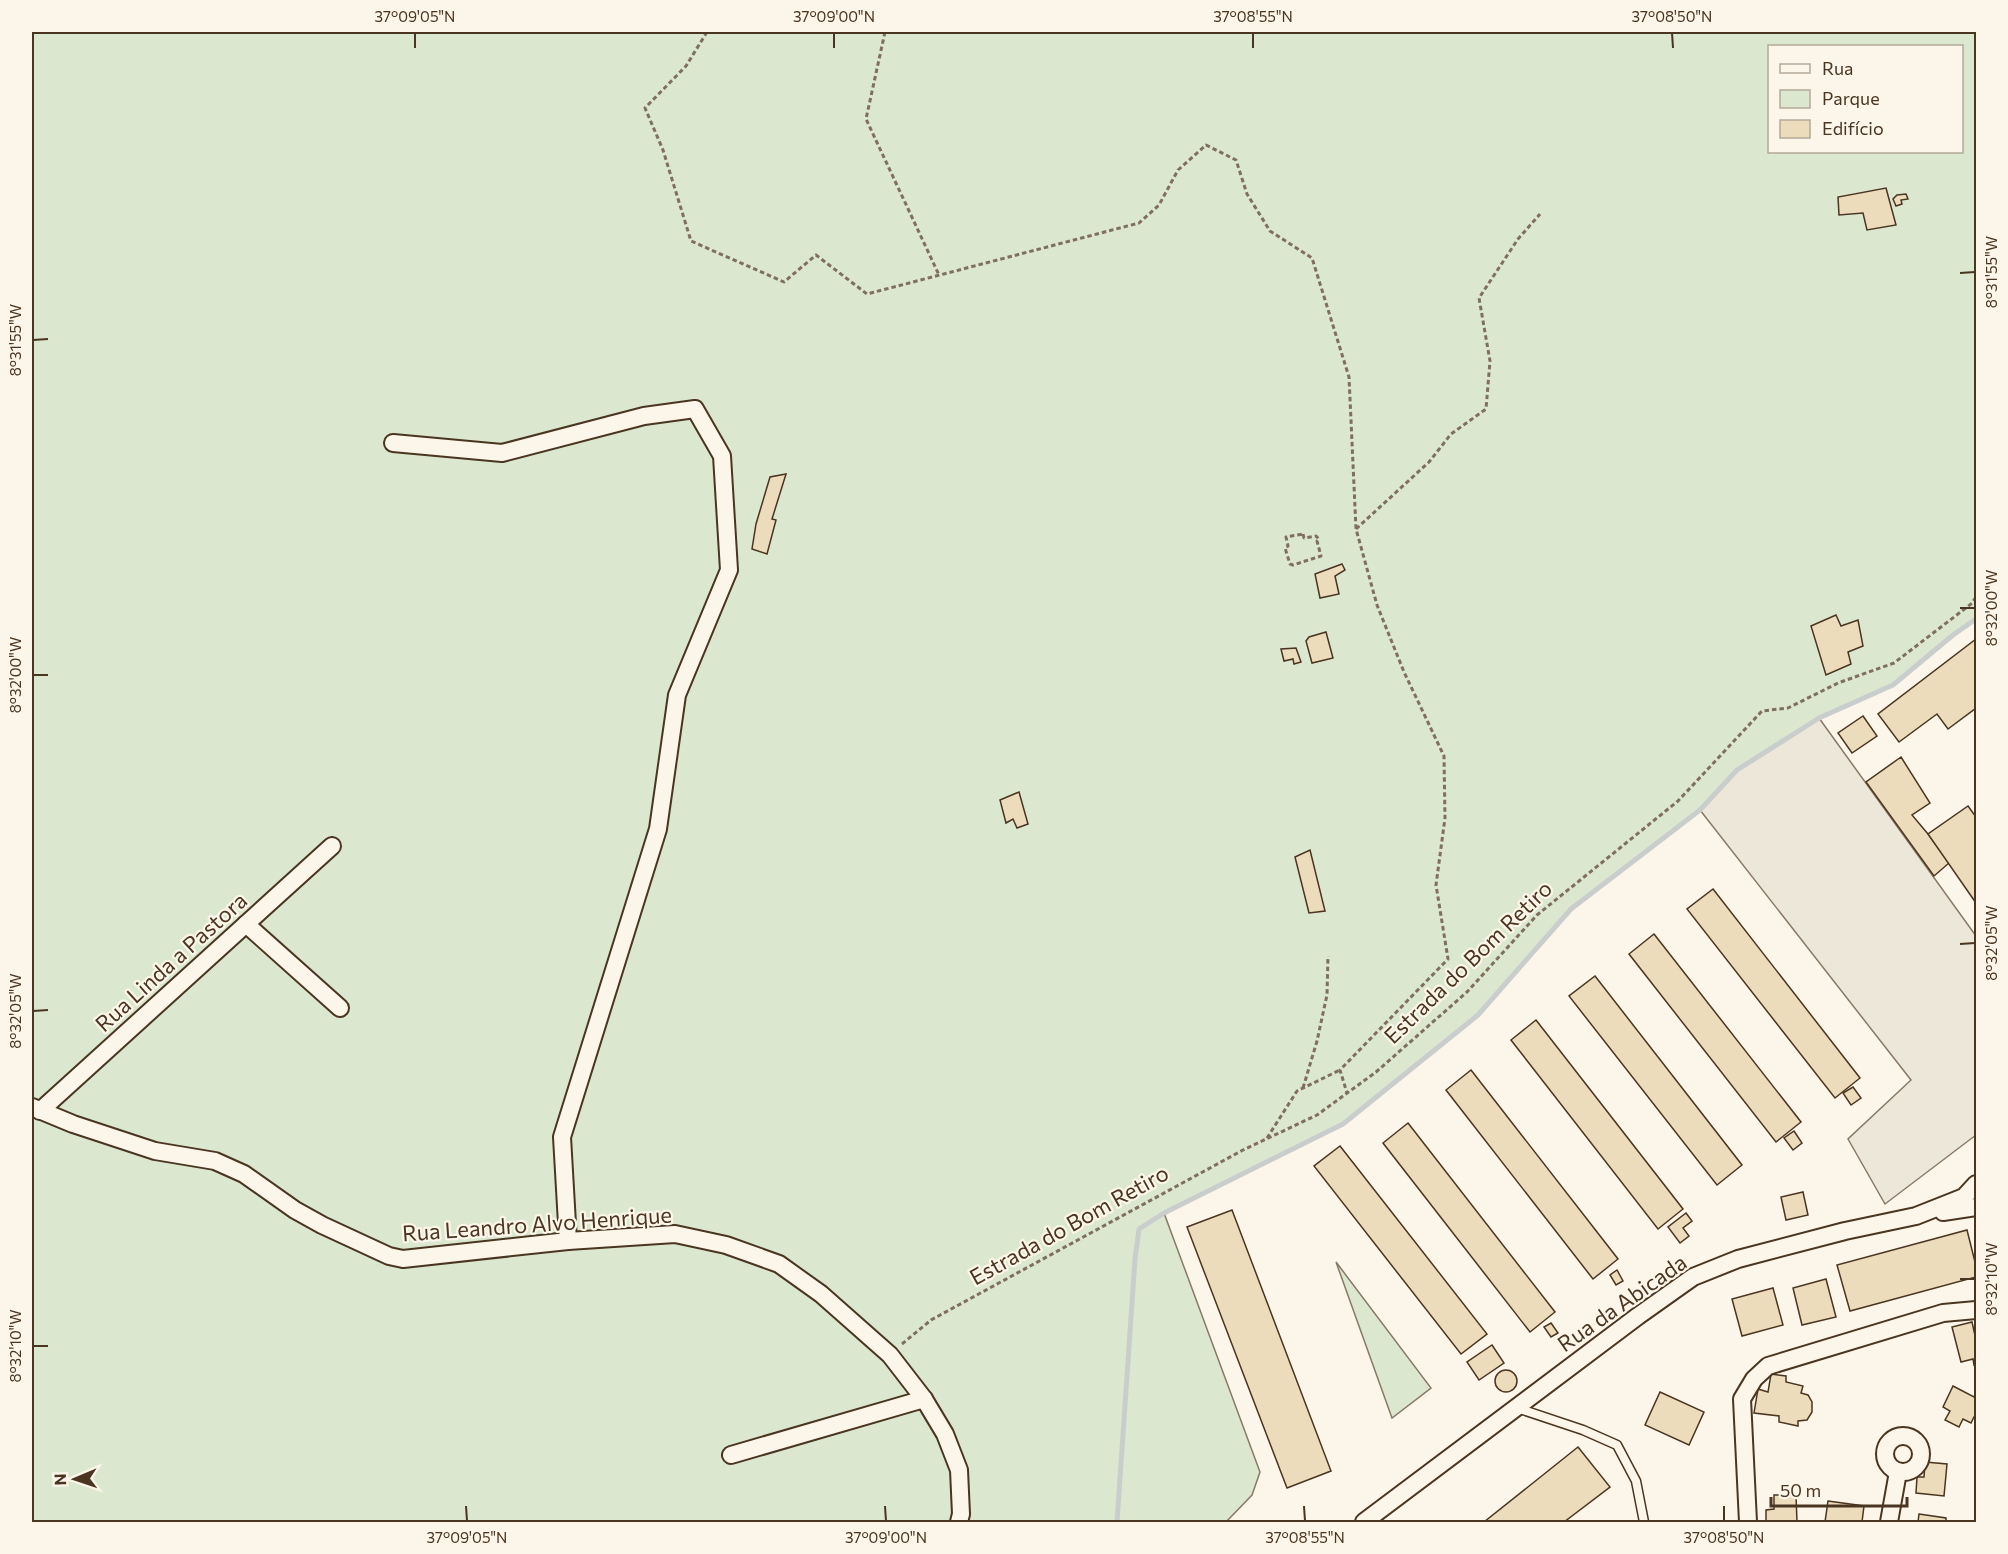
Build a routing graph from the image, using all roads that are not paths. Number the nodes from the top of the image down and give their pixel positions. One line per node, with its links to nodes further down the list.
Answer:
1 (393, 443): 9 (street)
2 (332, 846): 3 (street, Rua Linda a Pastora)
3 (246, 924): 4 (street); 5 (street, Rua Linda a Pastora)
4 (340, 1008)
5 (36, 1109): 9 (street, Rua Leandro Alvo Henrique)
6 (1977, 1184): 8 (street, Rua da Abicada)
7 (1977, 1207): 8 (street)
8 (1916, 1216): 12 (street, Rua da Abicada)
9 (568, 1241): 11 (street, Rua Leandro Alvo Henrique)
10 (1977, 1310): 18 (street)
11 (924, 1399): 13 (street); 15 (street, Rua Leandro Alvo Henrique)
12 (1516, 1408): 16 (street, Rua da Abicada); 17 (lane)
13 (731, 1455)
14 (1898, 1472): 19 (street)
15 (959, 1522)
16 (1365, 1522)
17 (1644, 1522)
18 (1748, 1522)
19 (1889, 1522)

